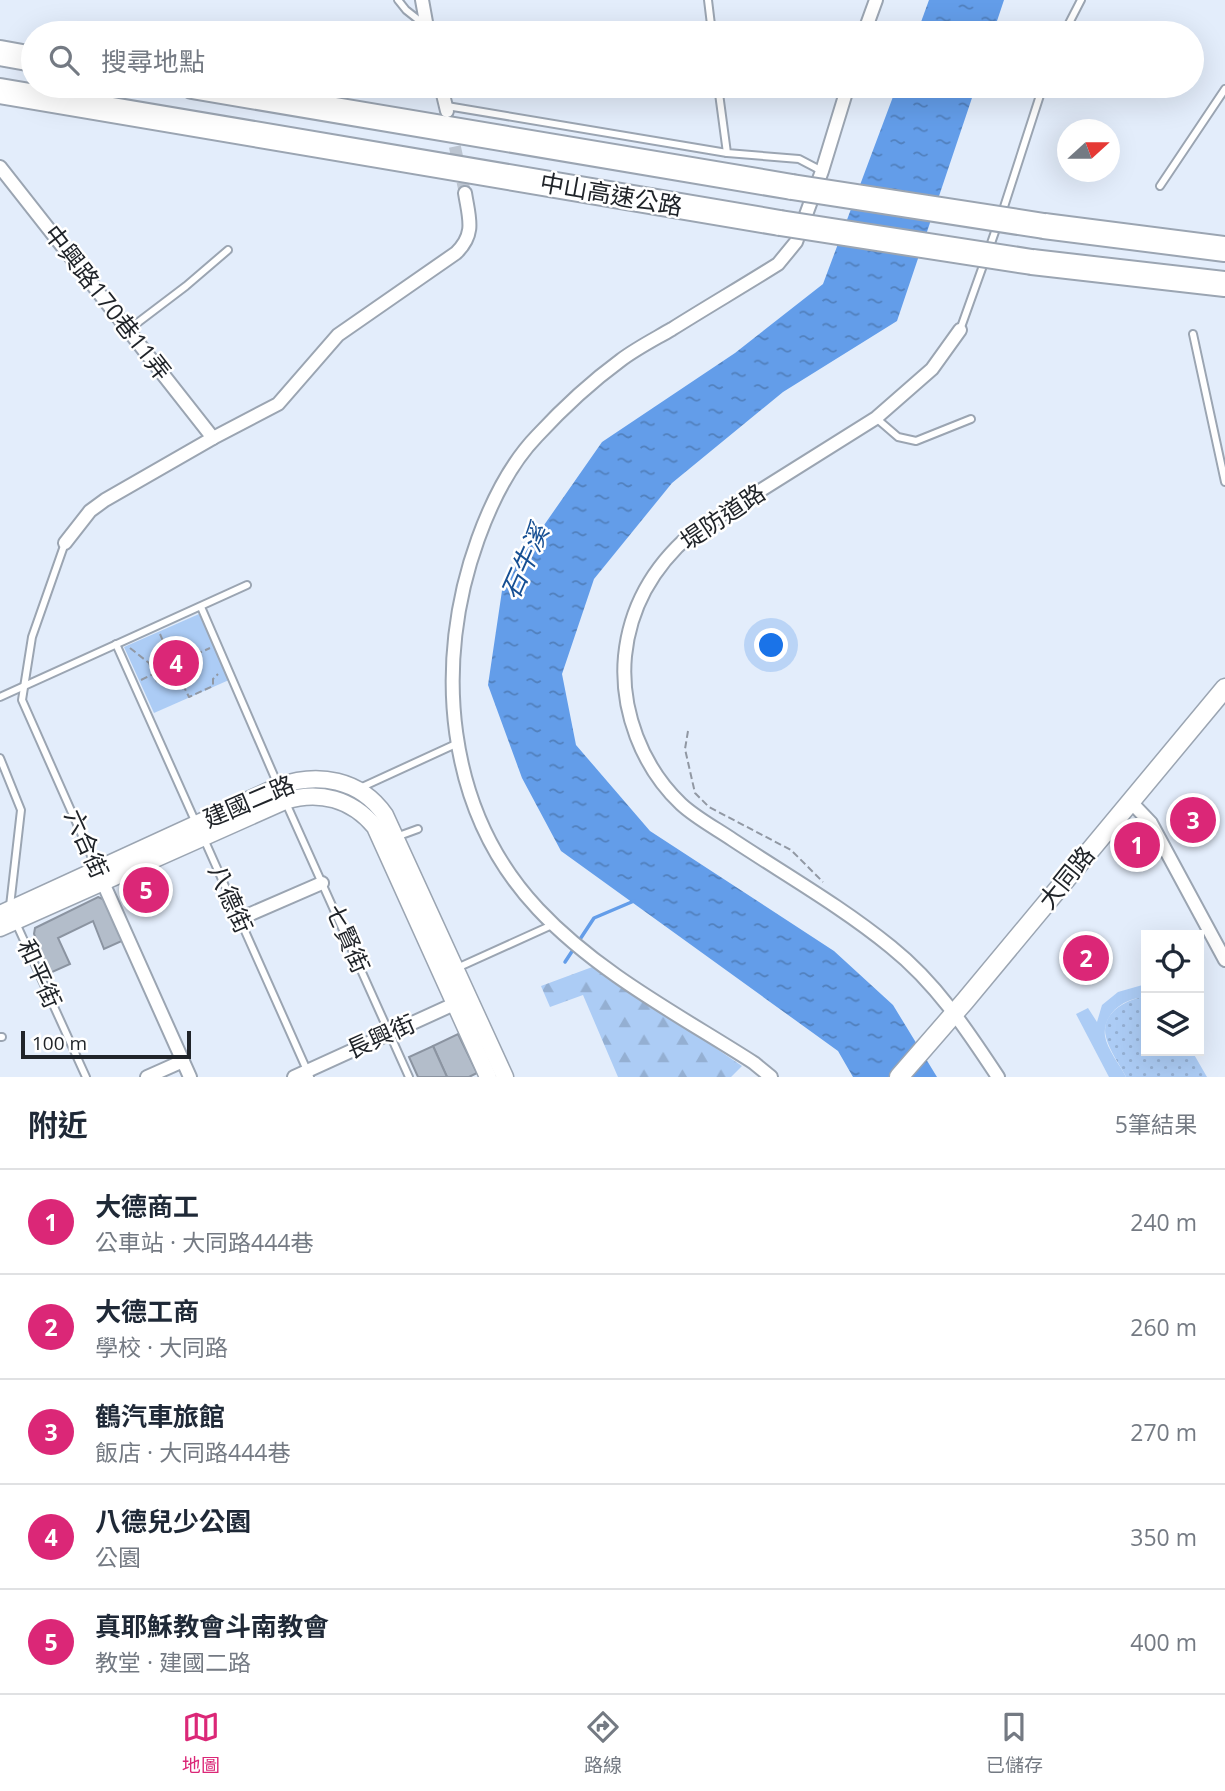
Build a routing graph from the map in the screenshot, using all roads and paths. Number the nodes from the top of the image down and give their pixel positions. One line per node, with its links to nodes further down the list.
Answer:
1 (398, 0): 6 (lane)
2 (422, 0): 7 (street)
3 (708, 0): 8 (lane)
4 (876, 0): 9 (street)
5 (1081, 0): 10 (lane)
6 (418, 21)
7 (426, 21)
8 (711, 21)
9 (868, 21)
10 (1070, 21)
11 (0, 53): 12 (highway)
12 (21, 57)
13 (1225, 89): 26 (lane)
14 (0, 91): 15 (highway, 中山高速公路, bridge)
15 (21, 95)
16 (41, 98): 30 (highway, 中山高速公路, bridge)
17 (263, 98): 28 (highway, 中山高速公路, bridge)
18 (444, 98): 22 (street)
19 (720, 98): 23 (lane)
20 (844, 98): 25 (street)
21 (1039, 98): 32 (lane, 堤防道路)
22 (447, 108): 23 (lane)
23 (727, 153): 25 (lane)
24 (0, 167): 31 (street, 中興路170巷11弄)
25 (822, 171): 57 (street)
26 (1160, 186)
27 (466, 193): 36 (street)
28 (1225, 249)
29 (228, 250): 31 (lane)
30 (1225, 284)
31 (128, 330): 36 (street, 中興路170巷11弄)
32 (960, 330): 34 (street, 堤防道路)
33 (1193, 334): 37 (lane)
34 (876, 418): 35 (lane); 74 (street, 堤防道路)
35 (971, 419)
36 (213, 438): 38 (street)
37 (1225, 482)
38 (65, 543): 53 (lane)
39 (247, 585): 40 (lane)
40 (201, 607): 41 (lane); 43 (lane, 七賢街)
41 (156, 627): 42 (lane); 45 (path)
42 (116, 644): 52 (lane, 八德街); 53 (lane)
43 (217, 644): 46 (path); 60 (lane, 七賢街)
44 (130, 648): 49 (path)
45 (168, 653)
46 (184, 659): 50 (path); 50 (path)
47 (163, 670): 49 (path)
48 (222, 671): 50 (path)
49 (154, 674): 51 (path); 52 (path)
50 (178, 675)
51 (158, 681)
52 (134, 683): 63 (lane, 八德街)
53 (24, 685): 55 (lane); 65 (lane, 六合街)
54 (1225, 688): 61 (main road, 大同路)
55 (0, 697)
56 (688, 731): 67 (path)
57 (457, 743): 59 (lane); 70 (street)
58 (0, 758): 68 (lane)
59 (359, 789): 60 (street, 建國二路); 64 (street, 建國二路)
60 (282, 794): 63 (street, 建國二路); 66 (lane, 七賢街); 73 (street, 建國二路)
61 (1130, 801): 71 (street); 74 (main road, 大同路)
62 (418, 829): 64 (lane)
63 (200, 830): 65 (street, 建國二路); 69 (lane, 八德街)
64 (396, 837): 72 (street, 建國二路)
65 (100, 876): 68 (street, 建國二路); 76 (street, 六合街)
66 (322, 883): 69 (street); 75 (lane, 七賢街)
67 (828, 889)
68 (6, 918): 78 (lane, 和平街)
69 (239, 919): 77 (lane, 八德街)
70 (553, 924): 72 (lane); 85 (street)
71 (1225, 960)
72 (455, 969): 73 (street, 建國二路)
73 (461, 1001): 75 (street, 長興街); 83 (street, 建國二路); 84 (street, 建國二路)
74 (955, 1014): 86 (main road, 大同路); 87 (street, 堤防道路)
75 (390, 1034): 77 (street, 長興街); 82 (lane, 七賢街)
76 (183, 1061): 79 (street); 80 (street, 六合街)
77 (309, 1074): 81 (street, 長興街)
78 (86, 1077)
79 (147, 1077)
80 (190, 1077)
81 (294, 1077)
82 (409, 1077)
83 (488, 1077)
84 (505, 1077)
85 (771, 1077)
86 (900, 1077)
87 (998, 1077)

